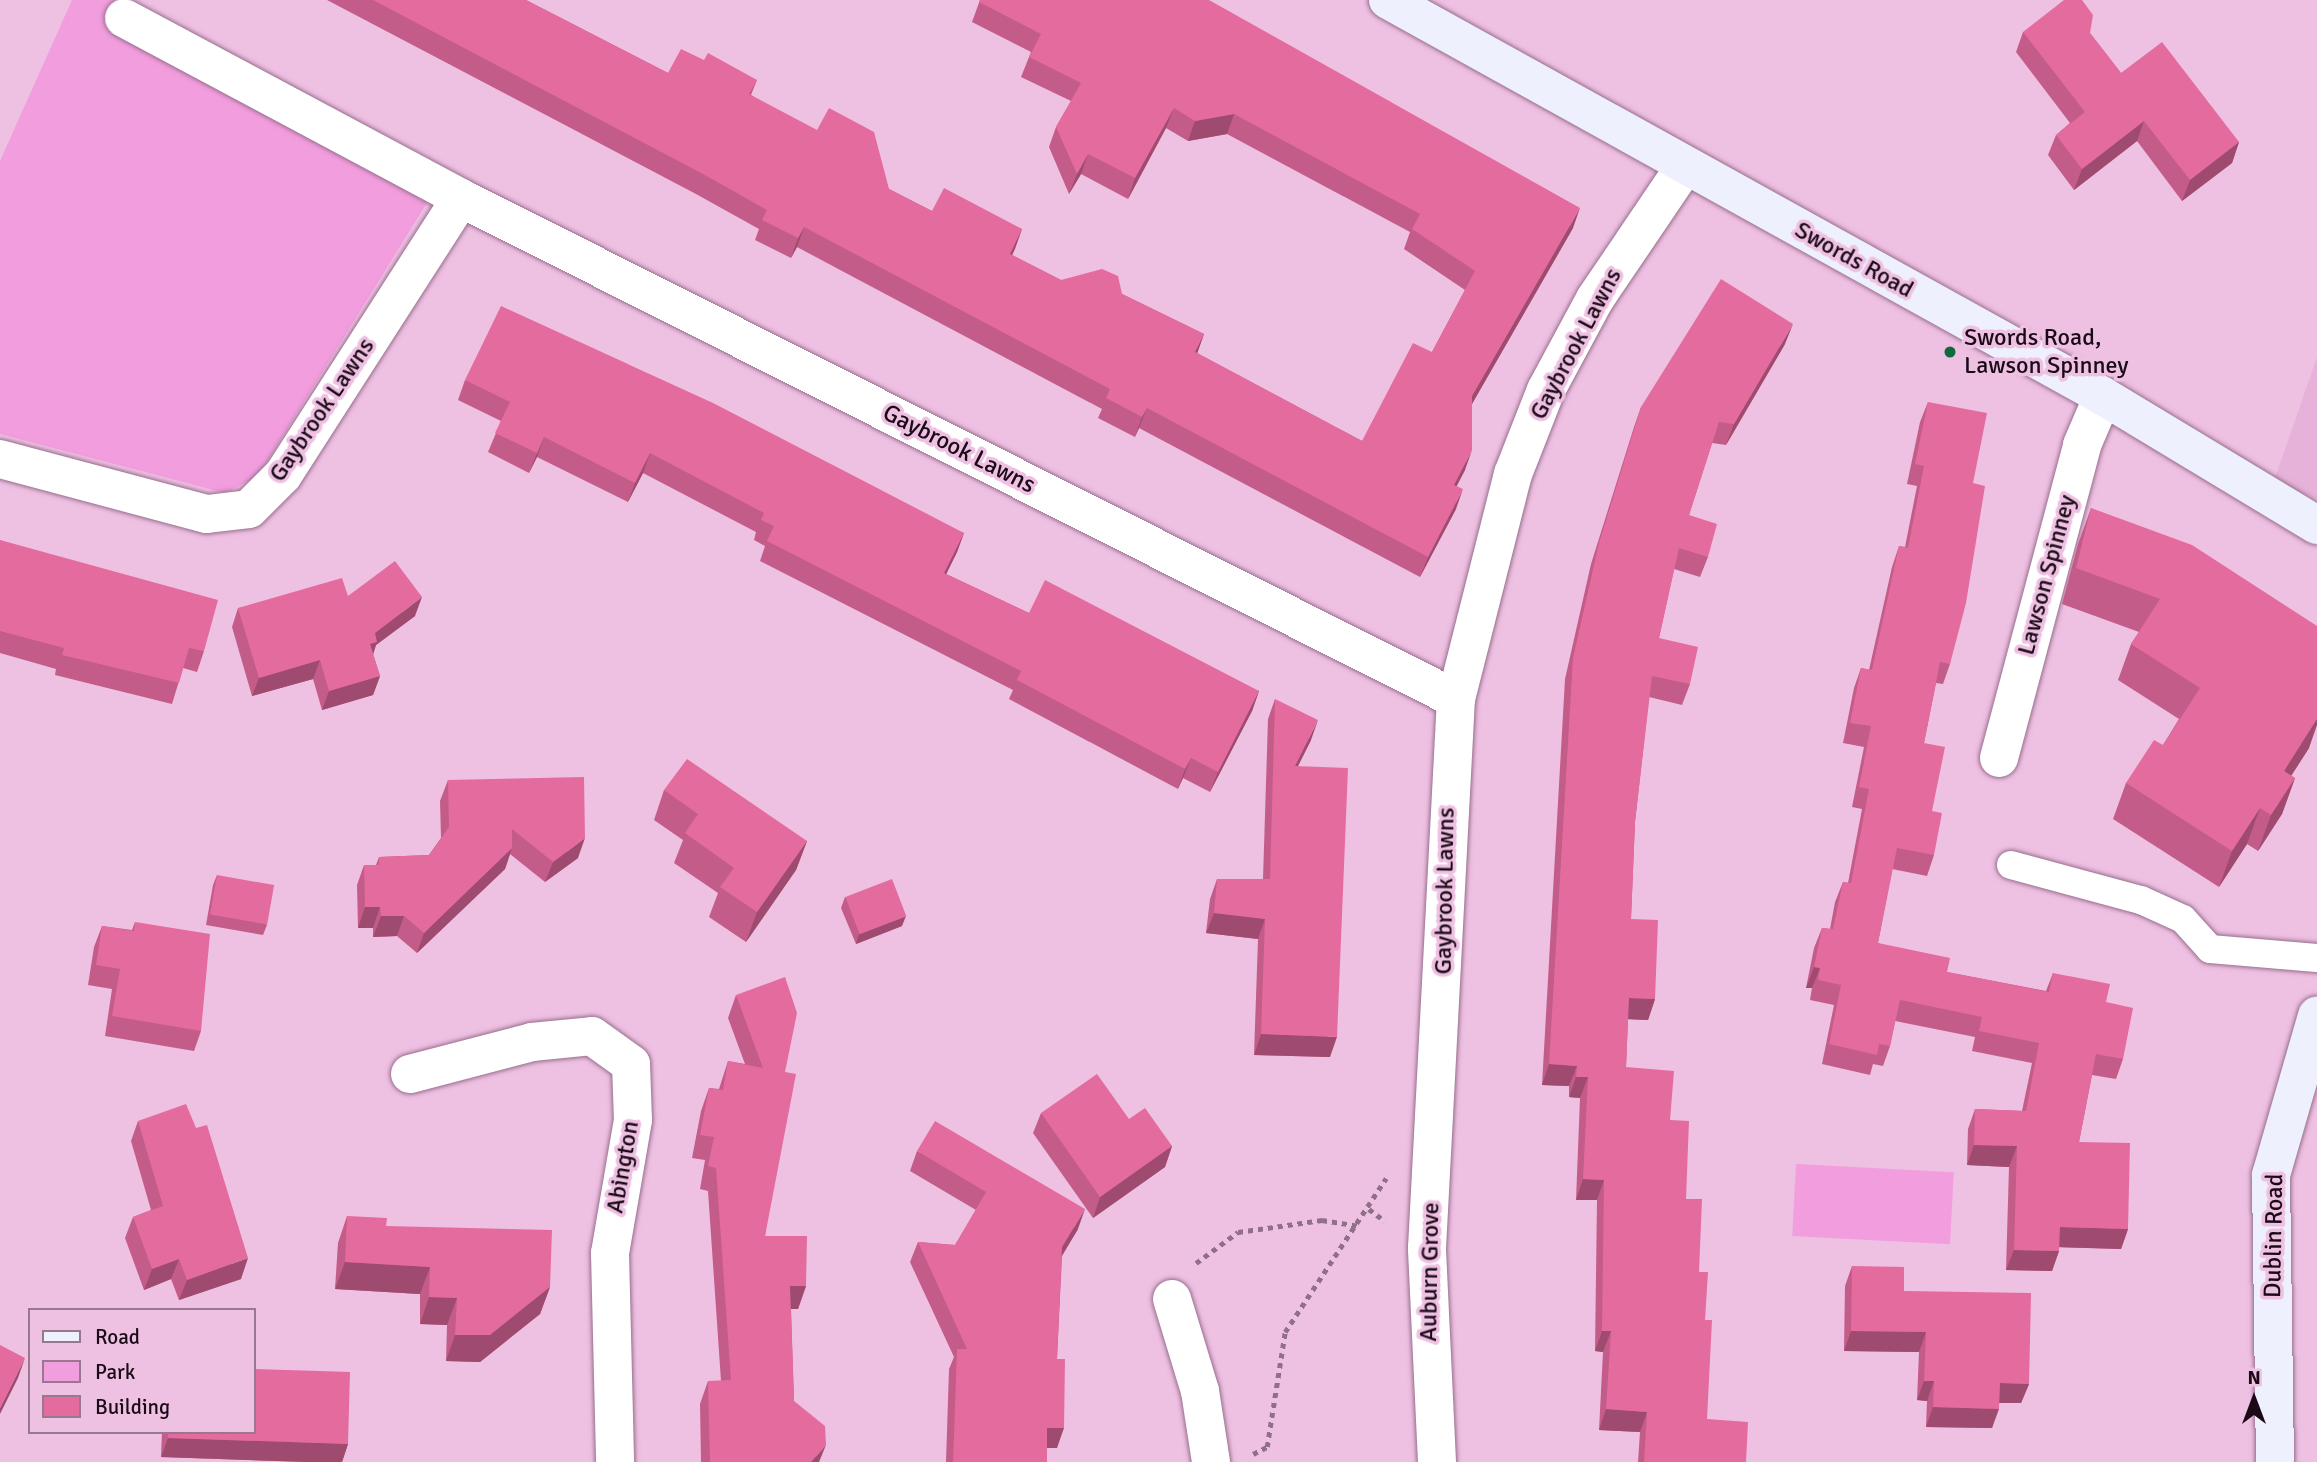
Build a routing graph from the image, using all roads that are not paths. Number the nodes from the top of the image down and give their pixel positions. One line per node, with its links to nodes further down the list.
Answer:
1 (1388, 0): 3 (main road, Swords Road)
2 (124, 18): 4 (street, Gaybrook Lawns)
3 (1685, 166): 5 (main road, Swords Road); 8 (street, Gaybrook Lawns)
4 (461, 198): 6 (street, Gaybrook Lawns); 8 (street, Gaybrook Lawns)
5 (2104, 396): 7 (main road, Swords Road); 9 (street, Lawson Spinney)
6 (0, 459)
7 (2317, 525)
8 (1456, 699): 14 (street, Gaybrook Lawns)
9 (1999, 758)
10 (2011, 865): 11 (lane)
11 (2317, 958)
12 (2317, 1016): 19 (main road, Dublin Road)
13 (410, 1074): 17 (street, Abington)
14 (1439, 1082): 18 (street, Auburn Grove)
15 (1172, 1299): 16 (street)
16 (1228, 1460)
17 (615, 1462)
18 (1437, 1462)
19 (2276, 1462)

